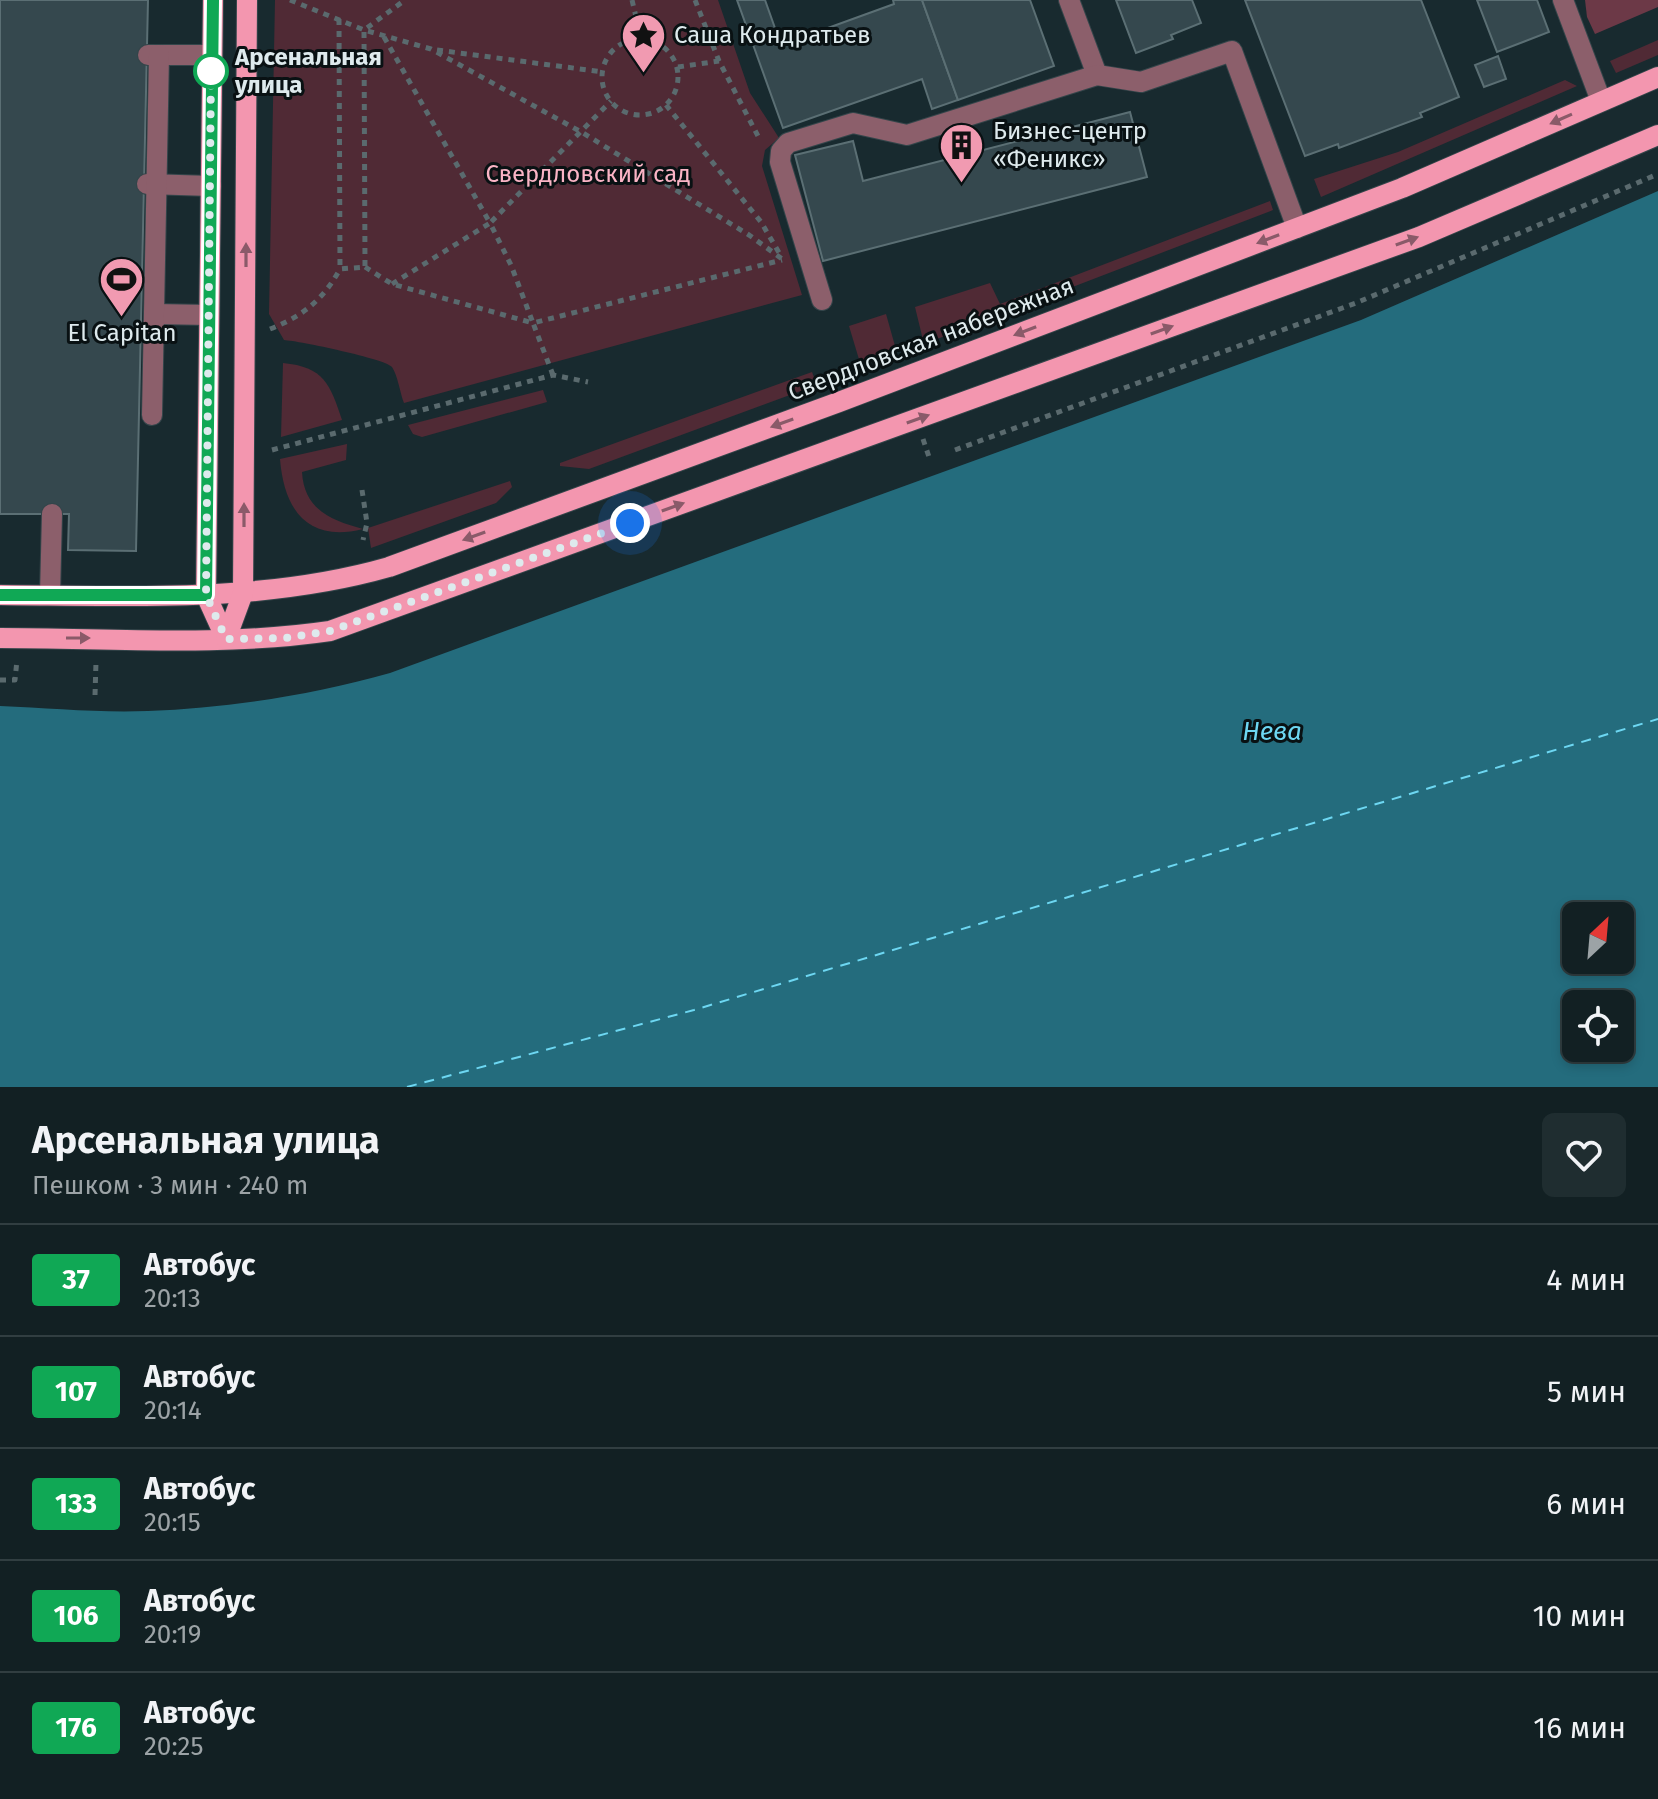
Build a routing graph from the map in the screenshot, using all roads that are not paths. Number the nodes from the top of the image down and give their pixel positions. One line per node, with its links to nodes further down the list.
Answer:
1 (213, 0): 5 (main road)
2 (247, 0): 18 (main road, one-way to 2)
3 (1069, 0): 6 (lane)
4 (1563, 0): 8 (lane)
5 (212, 55): 10 (lane); 11 (main road)
6 (1097, 75): 12 (lane); 13 (lane)
7 (1658, 77): 8 (main road, Свердловская набережная)
8 (1601, 101): 12 (main road, Свердловская набережная, one-way to 12)
9 (1658, 135): 23 (main road, one-way to 9)
10 (150, 184): 11 (lane); 14 (lane)
11 (211, 186): 15 (main road)
12 (1297, 228): 18 (main road, Свердловская набережная, one-way to 18)
13 (822, 300)
14 (154, 314): 15 (lane); 16 (lane)
15 (209, 315): 21 (main road)
16 (152, 415)
17 (52, 514): 20 (lane)
18 (243, 593): 21 (main road, Свердловская набережная); 23 (main road)
19 (0, 595): 20 (main road, Свердловская набережная)
20 (50, 595): 21 (main road, Свердловская набережная)
21 (206, 595): 23 (main road)
22 (0, 638): 23 (main road, one-way to 23)
23 (226, 639)

